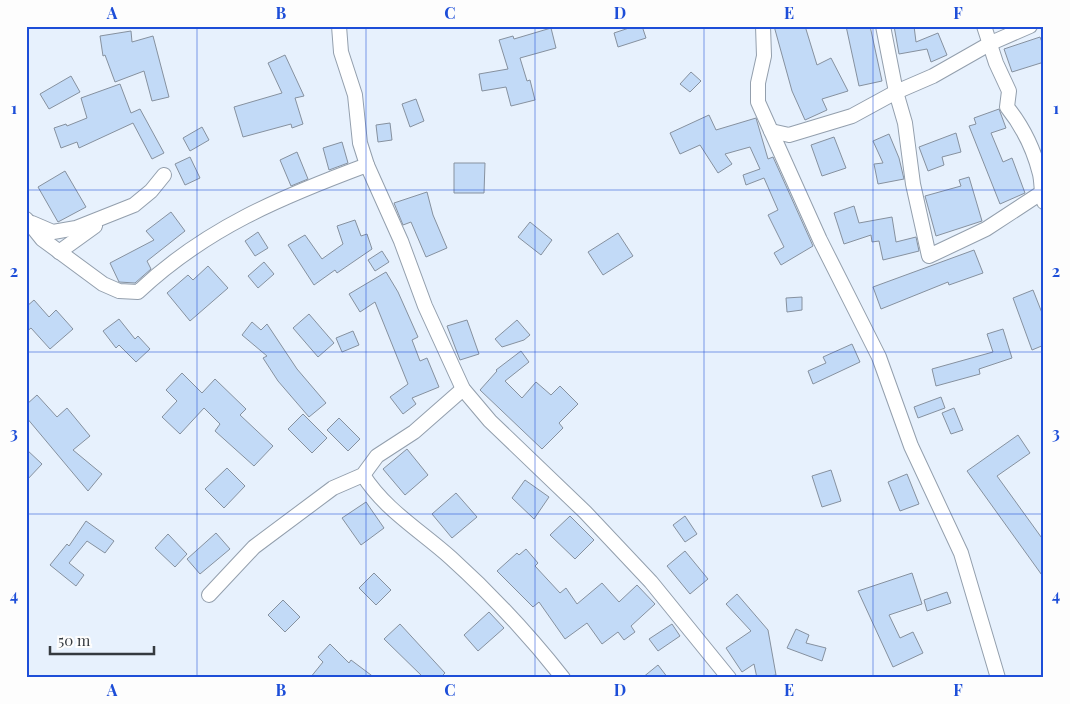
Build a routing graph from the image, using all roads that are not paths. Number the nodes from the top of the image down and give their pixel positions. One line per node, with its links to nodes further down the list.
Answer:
1 (339, 26): 9 (street)
2 (763, 26): 8 (street)
3 (883, 26): 7 (street)
4 (984, 26): 6 (street)
5 (1030, 26): 6 (street)
6 (991, 43): 7 (street); 11 (street)
7 (896, 92): 8 (street); 11 (street)
8 (771, 131): 20 (street)
9 (367, 165): 14 (street); 15 (street)
10 (164, 175): 12 (street)
11 (1043, 198)
12 (113, 213): 13 (street); 14 (street)
13 (28, 220): 14 (street)
14 (59, 252)
15 (463, 389): 16 (street); 19 (street)
16 (363, 475): 17 (street); 18 (street)
17 (209, 595)
18 (564, 678)
19 (729, 678)
20 (998, 678)

